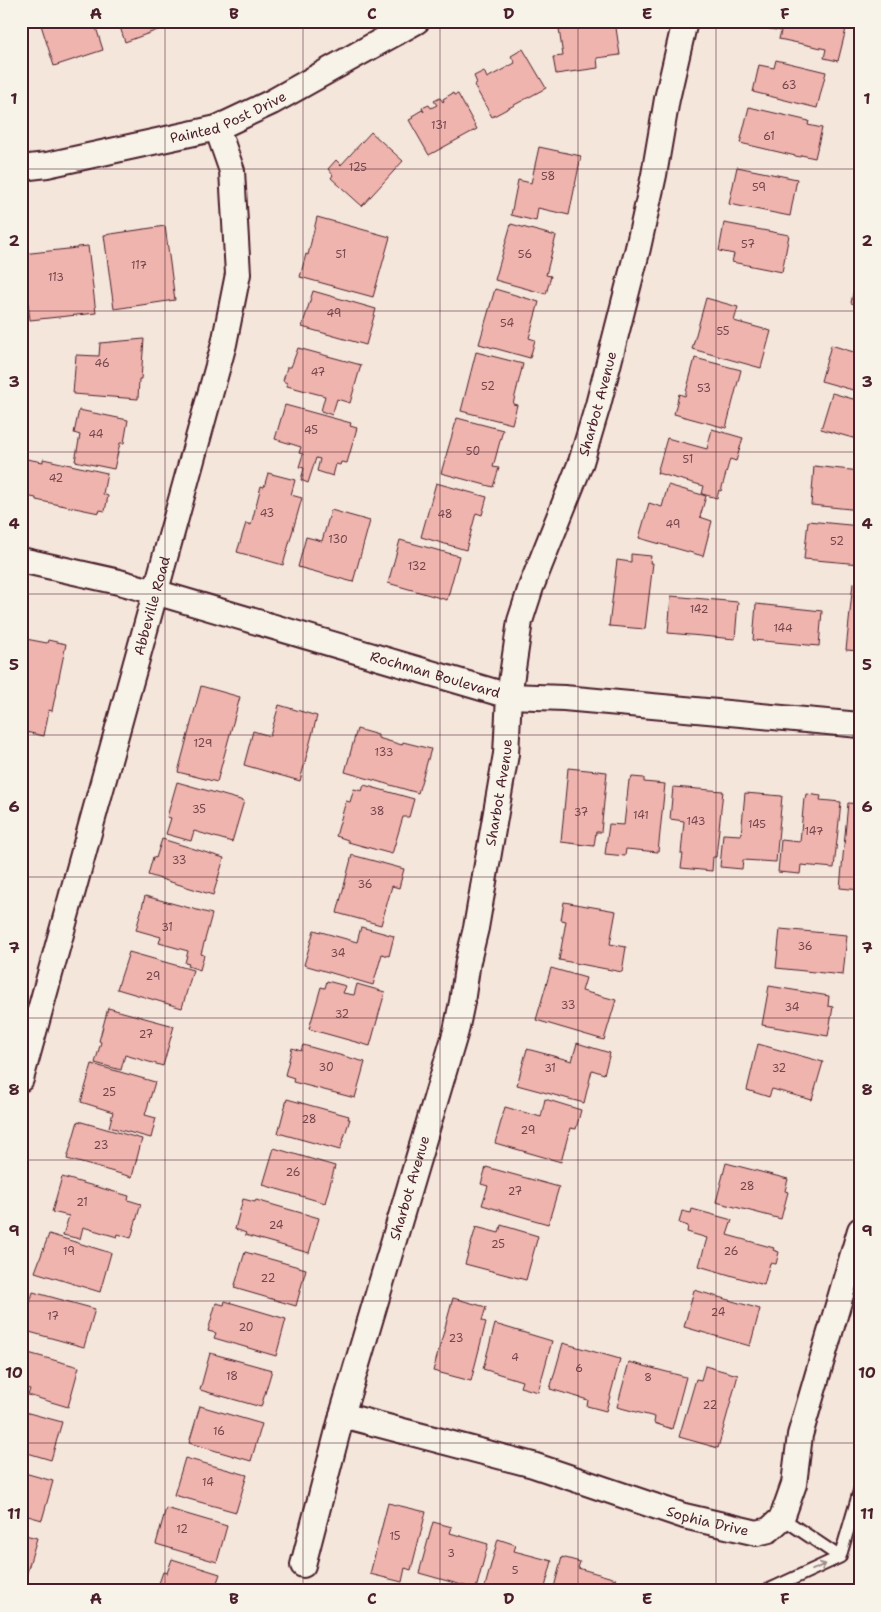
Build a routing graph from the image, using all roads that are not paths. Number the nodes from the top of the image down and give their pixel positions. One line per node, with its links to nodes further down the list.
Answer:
1 (417, 21): 3 (street, Painted Post Drive)
2 (685, 21): 7 (street, Sharbot Avenue)
3 (217, 128): 4 (street, Painted Post Drive); 6 (street, Abbeville Road)
4 (21, 168)
5 (21, 560): 6 (street, Rochman Boulevard)
6 (155, 592): 7 (street, Rochman Boulevard); 9 (street, Abbeville Road)
7 (509, 696): 8 (street, Rochman Boulevard); 11 (street, Sharbot Avenue)
8 (860, 725)
9 (21, 1078)
10 (860, 1230): 13 (street)
11 (342, 1415): 13 (street, Sophia Drive); 15 (street, Sharbot Avenue)
12 (860, 1489): 14 (lane)
13 (782, 1518): 14 (lane)
14 (840, 1557): 16 (lane, one-way to 14)
15 (302, 1565)
16 (766, 1591)

